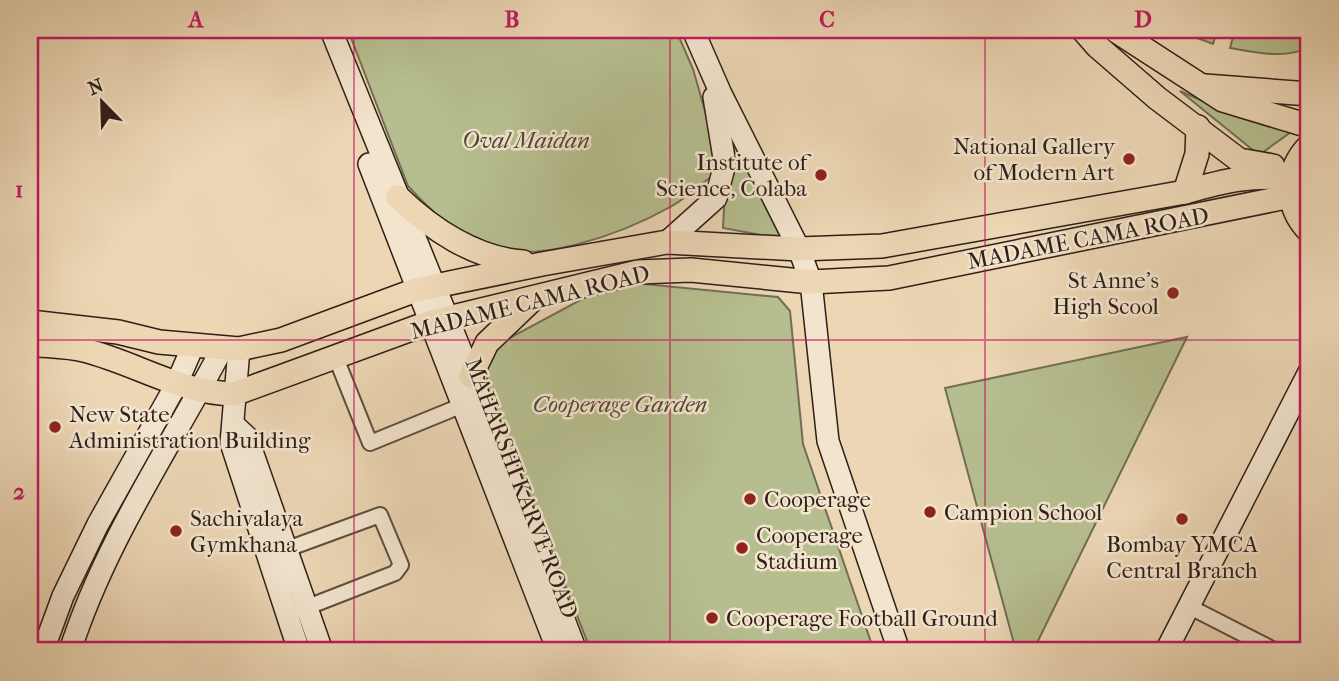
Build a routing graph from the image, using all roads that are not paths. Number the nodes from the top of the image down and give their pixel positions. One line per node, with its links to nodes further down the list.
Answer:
1 (318, 30): 20 (street, MAHARSHI KARVE ROAD)
2 (331, 30): 14 (street, MAHARSHI KARVE ROAD)
3 (694, 30): 6 (street)
4 (1083, 30): 10 (main road)
5 (1115, 30): 7 (main road)
6 (706, 65): 16 (street); 17 (street)
7 (1202, 86): 8 (main road); 9 (main road)
8 (1309, 94)
9 (1309, 126)
10 (1198, 127): 12 (main road); 13 (main road)
11 (1309, 146): 12 (main road)
12 (1292, 181): 13 (main road, MADAME CAMA ROAD); 15 (main road); 19 (main road, MADAME CAMA ROAD)
13 (1185, 192): 17 (main road, MADAME CAMA ROAD)
14 (398, 197): 18 (main road); 20 (street, MAHARSHI KARVE ROAD)
15 (1309, 231)
16 (667, 242): 17 (main road, MADAME CAMA ROAD); 18 (main road, MADAME CAMA ROAD)
17 (799, 249): 19 (street)
18 (542, 264): 20 (main road, MADAME CAMA ROAD)
19 (811, 282): 21 (main road, MADAME CAMA ROAD); 43 (street)
20 (425, 288): 22 (street, MAHARSHI KARVE ROAD); 26 (main road, MADAME CAMA ROAD)
21 (535, 297): 22 (main road, MADAME CAMA ROAD); 29 (main road)
22 (438, 321): 27 (main road, MADAME CAMA ROAD); 29 (street, MAHARSHI KARVE ROAD); 33 (street, MAHARSHI KARVE ROAD)
23 (30, 322): 25 (main road, MADAME CAMA ROAD)
24 (30, 344): 30 (main road, MADAME CAMA ROAD)
25 (193, 346): 26 (main road, MADAME CAMA ROAD); 30 (street)
26 (230, 349): 31 (street); 32 (street)
27 (336, 358): 32 (main road, MADAME CAMA ROAD); 33 (street)
28 (1309, 372): 35 (street)
29 (471, 376): 42 (street, MAHARSHI KARVE ROAD)
30 (176, 384): 31 (main road, MADAME CAMA ROAD); 37 (street)
31 (200, 391): 32 (main road, MADAME CAMA ROAD); 38 (street)
32 (234, 394): 34 (street)
33 (463, 405): 41 (street, MAHARSHI KARVE ROAD)
34 (277, 553): 36 (street); 36 (street)
35 (1190, 607): 44 (street); 45 (street)
36 (297, 611): 39 (street); 40 (street)
37 (46, 649)
38 (70, 651)
39 (299, 651)
40 (322, 651)
41 (558, 651)
42 (576, 651)
43 (899, 651)
44 (1166, 651)
45 (1276, 651)

